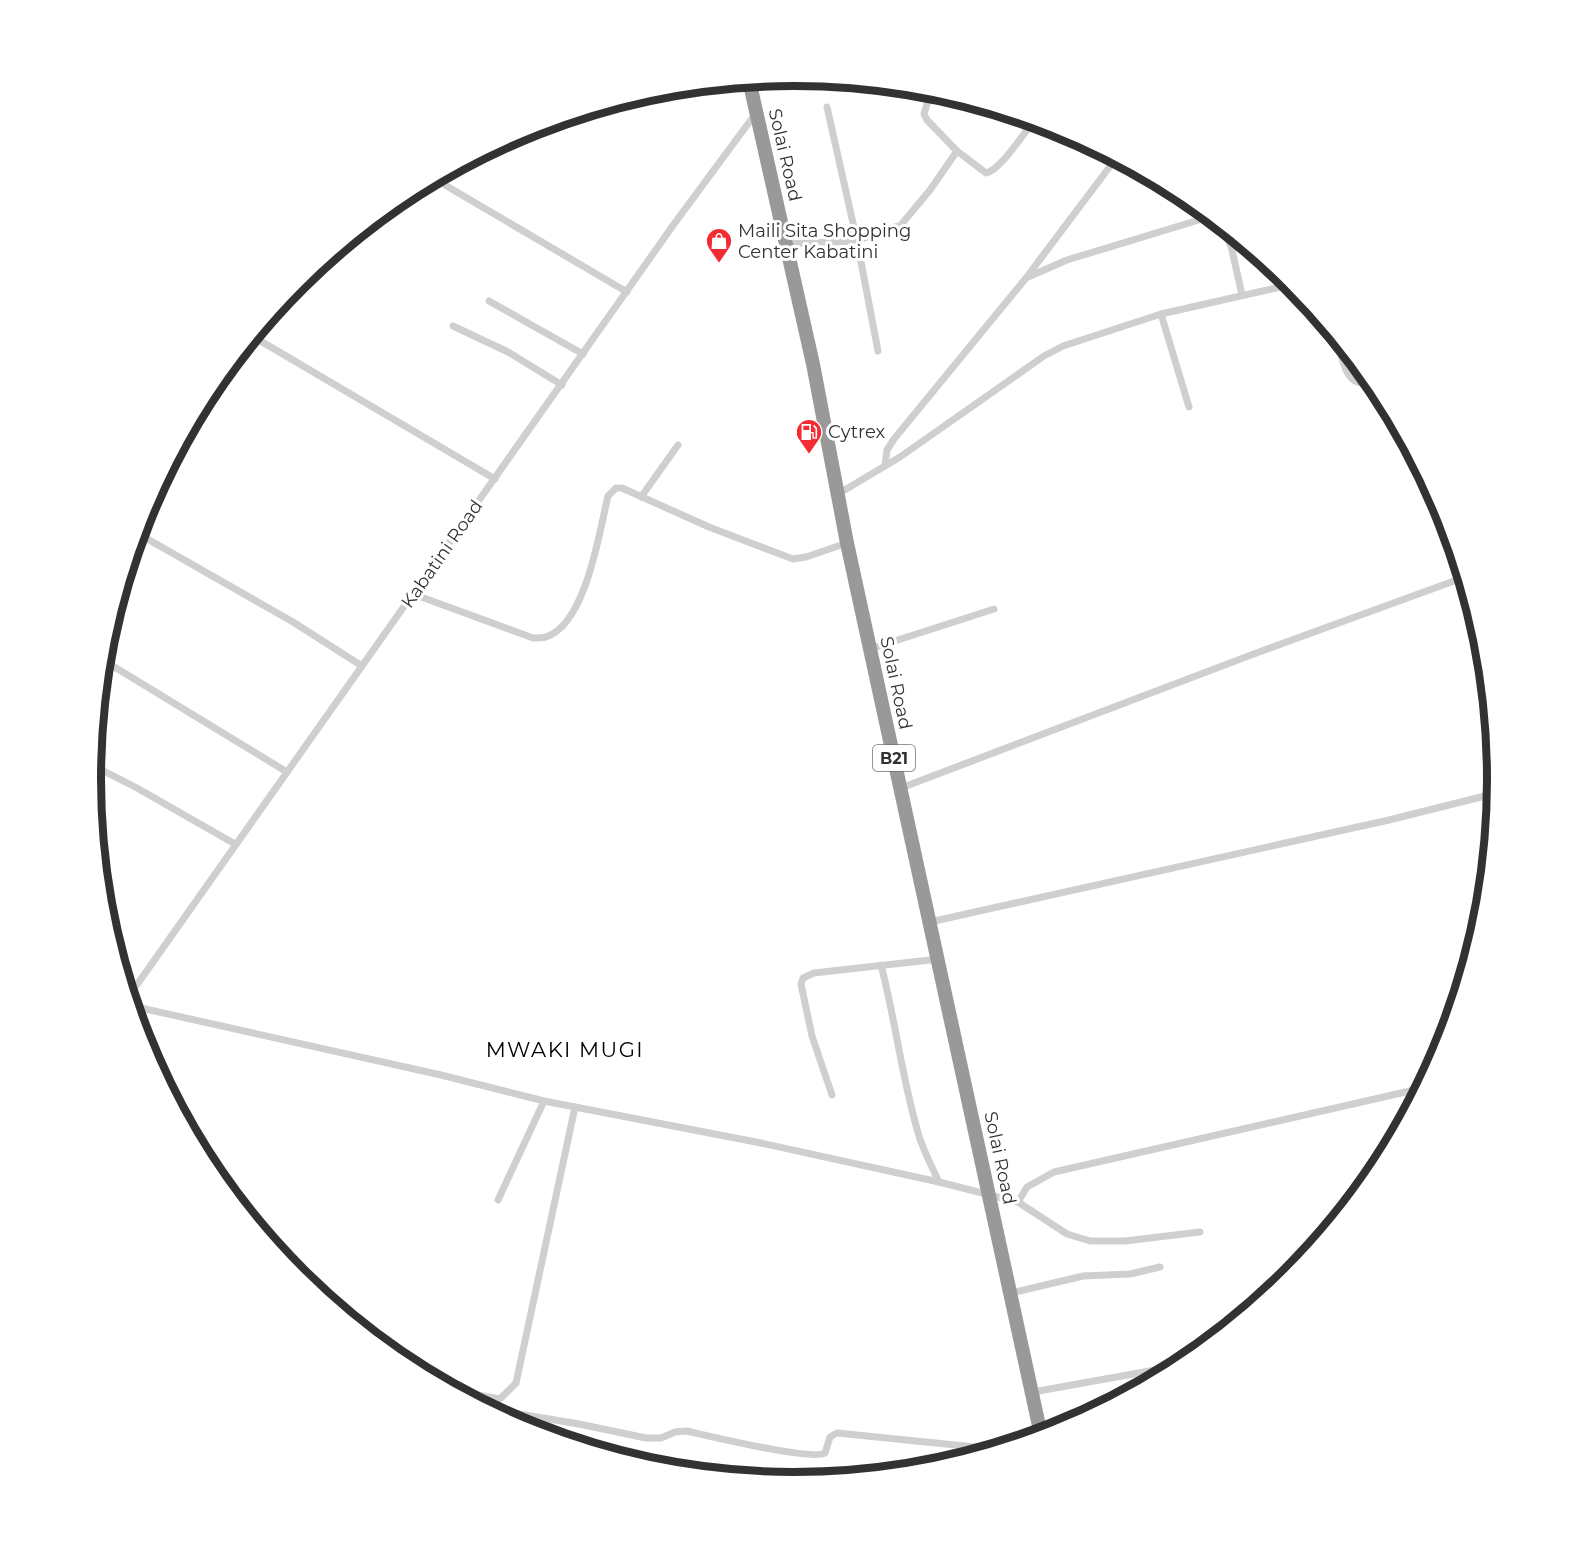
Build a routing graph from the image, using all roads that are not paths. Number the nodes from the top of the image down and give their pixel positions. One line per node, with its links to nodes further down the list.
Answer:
1 (750, 87): 4 (highway, Solai Road / B21)
2 (930, 99): 6 (street)
3 (826, 107): 11 (street)
4 (756, 113): 12 (highway, Solai Road / B21); 15 (street, Kabatini Road)
5 (1030, 127): 6 (street)
6 (957, 151): 11 (street)
7 (1112, 163): 13 (street)
8 (441, 183): 15 (street)
9 (1203, 219): 13 (street)
10 (1228, 239): 16 (street)
11 (857, 241): 12 (street); 21 (street)
12 (787, 244): 30 (highway, Solai Road / B21)
13 (1026, 278): 28 (street)
14 (1282, 285): 16 (street)
15 (627, 292): 22 (street, Kabatini Road)
16 (1242, 295): 18 (street)
17 (489, 301): 22 (street)
18 (1161, 314): 26 (street); 28 (street)
19 (453, 326): 25 (street)
20 (259, 340): 29 (street)
21 (878, 351)
22 (583, 354): 25 (street, Kabatini Road)
23 (1342, 354): 24 (street)
24 (1364, 383)
25 (562, 385): 29 (street, Kabatini Road)
26 (1189, 407)
27 (678, 445): 31 (street)
28 (885, 465): 30 (street)
29 (495, 479): 35 (street, Kabatini Road)
30 (838, 494): 33 (highway, Solai Road / B21)
31 (641, 497): 33 (street); 35 (street)
32 (145, 537): 39 (street)
33 (847, 543): 37 (highway, Solai Road / B21)
34 (1458, 580): 42 (street)
35 (413, 594): 39 (street, Kabatini Road)
36 (994, 609): 37 (street)
37 (870, 649): 42 (highway, Solai Road / B21)
38 (111, 665): 41 (street)
39 (362, 666): 41 (street, Kabatini Road)
40 (101, 770): 44 (street)
41 (287, 772): 44 (street, Kabatini Road)
42 (901, 788): 45 (highway, Solai Road / B21)
43 (1487, 795): 45 (street)
44 (235, 844): 48 (street, Kabatini Road)
45 (930, 922): 46 (highway, Solai Road / B21)
46 (939, 959): 47 (street); 55 (highway, Solai Road / B21)
47 (881, 965): 51 (street); 54 (street)
48 (134, 989)
49 (141, 1008): 52 (street)
50 (1413, 1090): 57 (street)
51 (832, 1095)
52 (544, 1101): 53 (street); 56 (street)
53 (575, 1107): 54 (street); 63 (street)
54 (939, 1182): 55 (street)
55 (990, 1195): 57 (street); 60 (highway, Solai Road / B21)
56 (498, 1200)
57 (1018, 1202): 58 (street)
58 (1200, 1232)
59 (1160, 1267): 60 (street)
60 (1011, 1293): 62 (highway, Solai Road / B21)
61 (1156, 1370): 62 (street)
62 (1033, 1392): 65 (highway, Solai Road / B21)
63 (479, 1395)
64 (518, 1414): 66 (street)
65 (1039, 1427)
66 (977, 1447)

